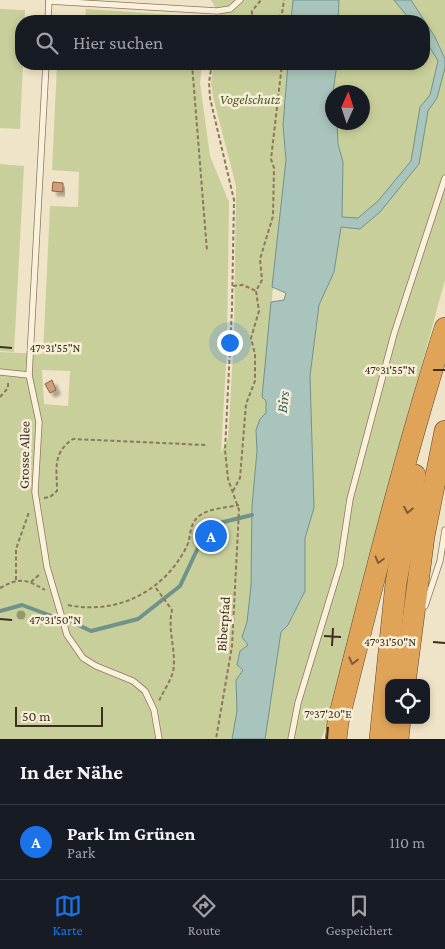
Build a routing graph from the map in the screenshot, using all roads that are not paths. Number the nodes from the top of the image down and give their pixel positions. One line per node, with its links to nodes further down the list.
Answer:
1 (240, 0): 2 (lane)
2 (49, 1): 3 (lane)
3 (48, 15)
4 (46, 70): 9 (lane, Grosse Allee)
5 (445, 178): 18 (lane)
6 (445, 328): 16 (highway, one-way to 16)
7 (445, 343): 19 (highway, one-way to 19)
8 (0, 372): 9 (lane)
9 (29, 375): 17 (lane, Grosse Allee)
10 (445, 431): 12 (highway)
11 (445, 530): 12 (lane)
12 (408, 658): 13 (highway)
13 (406, 679)
14 (400, 724): 20 (highway)
15 (408, 724): 21 (highway)
16 (334, 733)
17 (159, 739)
18 (291, 739)
19 (380, 739)
20 (398, 739)
21 (408, 739)

